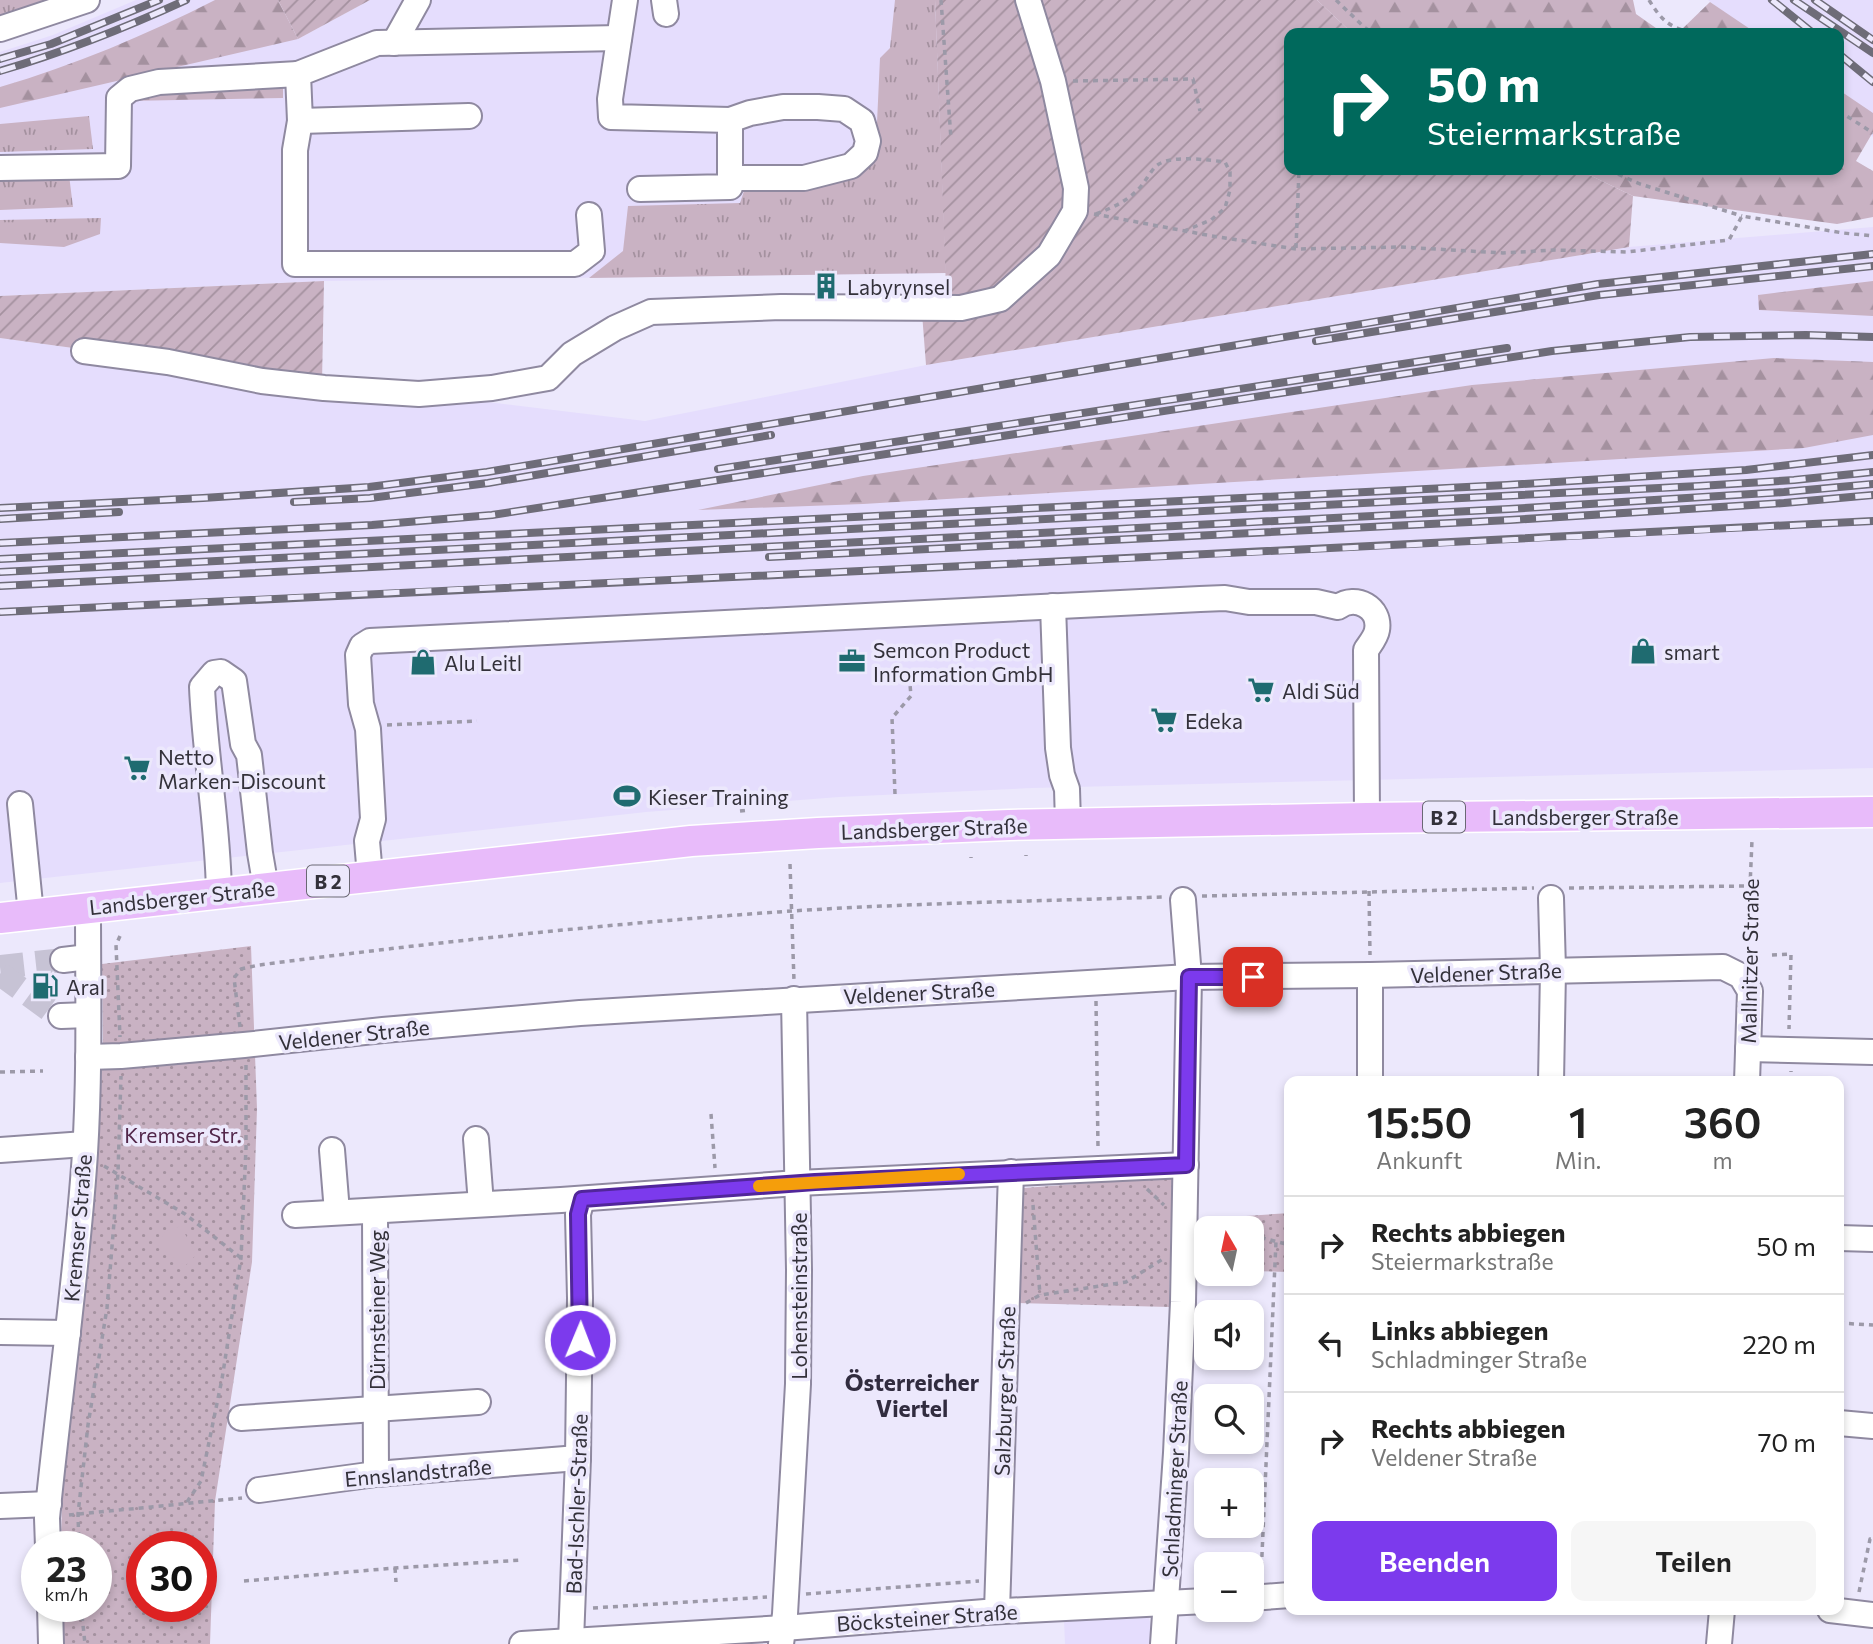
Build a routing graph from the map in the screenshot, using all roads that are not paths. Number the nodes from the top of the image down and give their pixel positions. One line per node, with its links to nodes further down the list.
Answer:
1 (87, 0): 5 (street)
2 (418, 0): 7 (street)
3 (625, 0): 6 (street)
4 (1028, 0): 16 (street)
5 (0, 29)
6 (619, 38): 7 (street); 10 (street)
7 (394, 43): 8 (street)
8 (298, 74): 11 (street); 12 (street)
9 (469, 116): 11 (street)
10 (730, 120): 13 (street); 13 (street)
11 (300, 121): 15 (street)
12 (0, 168)
13 (730, 178): 14 (street)
14 (640, 189)
15 (589, 215)
16 (85, 351)
17 (1053, 606): 20 (street); 21 (street); 22 (street)
18 (20, 804): 28 (street)
19 (1873, 812): 20 (main road, Landsberger Straße / B 2)
20 (1367, 818): 21 (main road, Landsberger Straße / B 2)
21 (1068, 824): 22 (main road, Landsberger Straße / B 2)
22 (370, 876): 23 (main road, Landsberger Straße / B 2)
23 (266, 887): 25 (main road, Landsberger Straße / B 2); 25 (street)
24 (1550, 891): 32 (street)
25 (219, 893): 27 (main road, Landsberger Straße / B 2)
26 (1182, 898): 34 (street, Schladminger Straße)
27 (88, 908): 28 (main road, Landsberger Straße / B 2); 30 (street, Kremser Straße)
28 (31, 914): 29 (main road, Landsberger Straße / B 2)
29 (0, 918)
30 (88, 957): 31 (street); 37 (street, Kremser Straße)
31 (62, 960)
32 (1553, 970): 33 (street, Veldener Straße); 35 (street, Veldener Straße); 43 (street)
33 (1370, 975): 34 (street, Veldener Straße); 42 (street)
34 (1189, 977): 36 (street, Veldener Straße); 49 (street, Schladminger Straße)
35 (1746, 983): 39 (street, Mallnitzer Straße)
36 (794, 999): 41 (street, Veldener Straße); 51 (street, Lohensteinstraße)
37 (88, 1015): 38 (street); 41 (street, Kremser Straße)
38 (61, 1016)
39 (1748, 1049): 40 (street); 44 (street, Mallnitzer Straße)
40 (1873, 1052)
41 (88, 1057): 46 (street, Kremser Straße)
42 (1370, 1076)
43 (1551, 1076)
44 (1747, 1076)
45 (476, 1139): 53 (street)
46 (85, 1149): 47 (street); 60 (street, Kremser Straße)
47 (0, 1150)
48 (332, 1150): 54 (street)
49 (1186, 1165): 50 (street); 75 (street, Schladminger Straße)
50 (1011, 1172): 51 (street); 78 (street, Salzburger Straße)
51 (797, 1183): 52 (street); 81 (street, Lohensteinstraße)
52 (582, 1199): 53 (street); 66 (street, Bad-Ischler-Straße)
53 (481, 1204): 55 (street)
54 (337, 1212): 55 (street); 56 (street)
55 (375, 1212): 62 (street, Dürnsteiner Weg)
56 (295, 1215)
57 (1844, 1238): 58 (street)
58 (1873, 1239)
59 (0, 1332): 60 (street)
60 (68, 1333): 70 (street, Kremser Straße)
61 (478, 1402): 62 (street, Dürnsteiner Weg)
62 (376, 1409): 63 (street, Dürnsteiner Weg); 67 (street, Dürnsteiner Weg)
63 (242, 1418)
64 (1844, 1423): 65 (street)
65 (1873, 1426)
66 (578, 1458): 67 (street, Ennslandstraße); 82 (street, Bad-Ischler-Straße)
67 (376, 1475): 68 (street, Ennslandstraße)
68 (259, 1490)
69 (0, 1506): 70 (street)
70 (48, 1511): 71 (street, Kremser Straße)
71 (48, 1531)
72 (1284, 1595): 73 (street)
73 (1264, 1597)
74 (1194, 1602): 75 (street, Böcksteiner Straße)
75 (1167, 1603): 78 (street, Böcksteiner Straße); 85 (street, Schladminger Straße)
76 (1865, 1608): 77 (street)
77 (1844, 1609)
78 (997, 1611): 81 (street, Böcksteiner Straße)
79 (1722, 1615): 86 (street)
80 (50, 1622): 83 (street)
81 (783, 1636): 82 (street, Böcksteiner Straße)
82 (571, 1641): 84 (street, Böcksteiner Straße)
83 (51, 1644)
84 (522, 1644)
85 (1163, 1644)
86 (1719, 1644)

